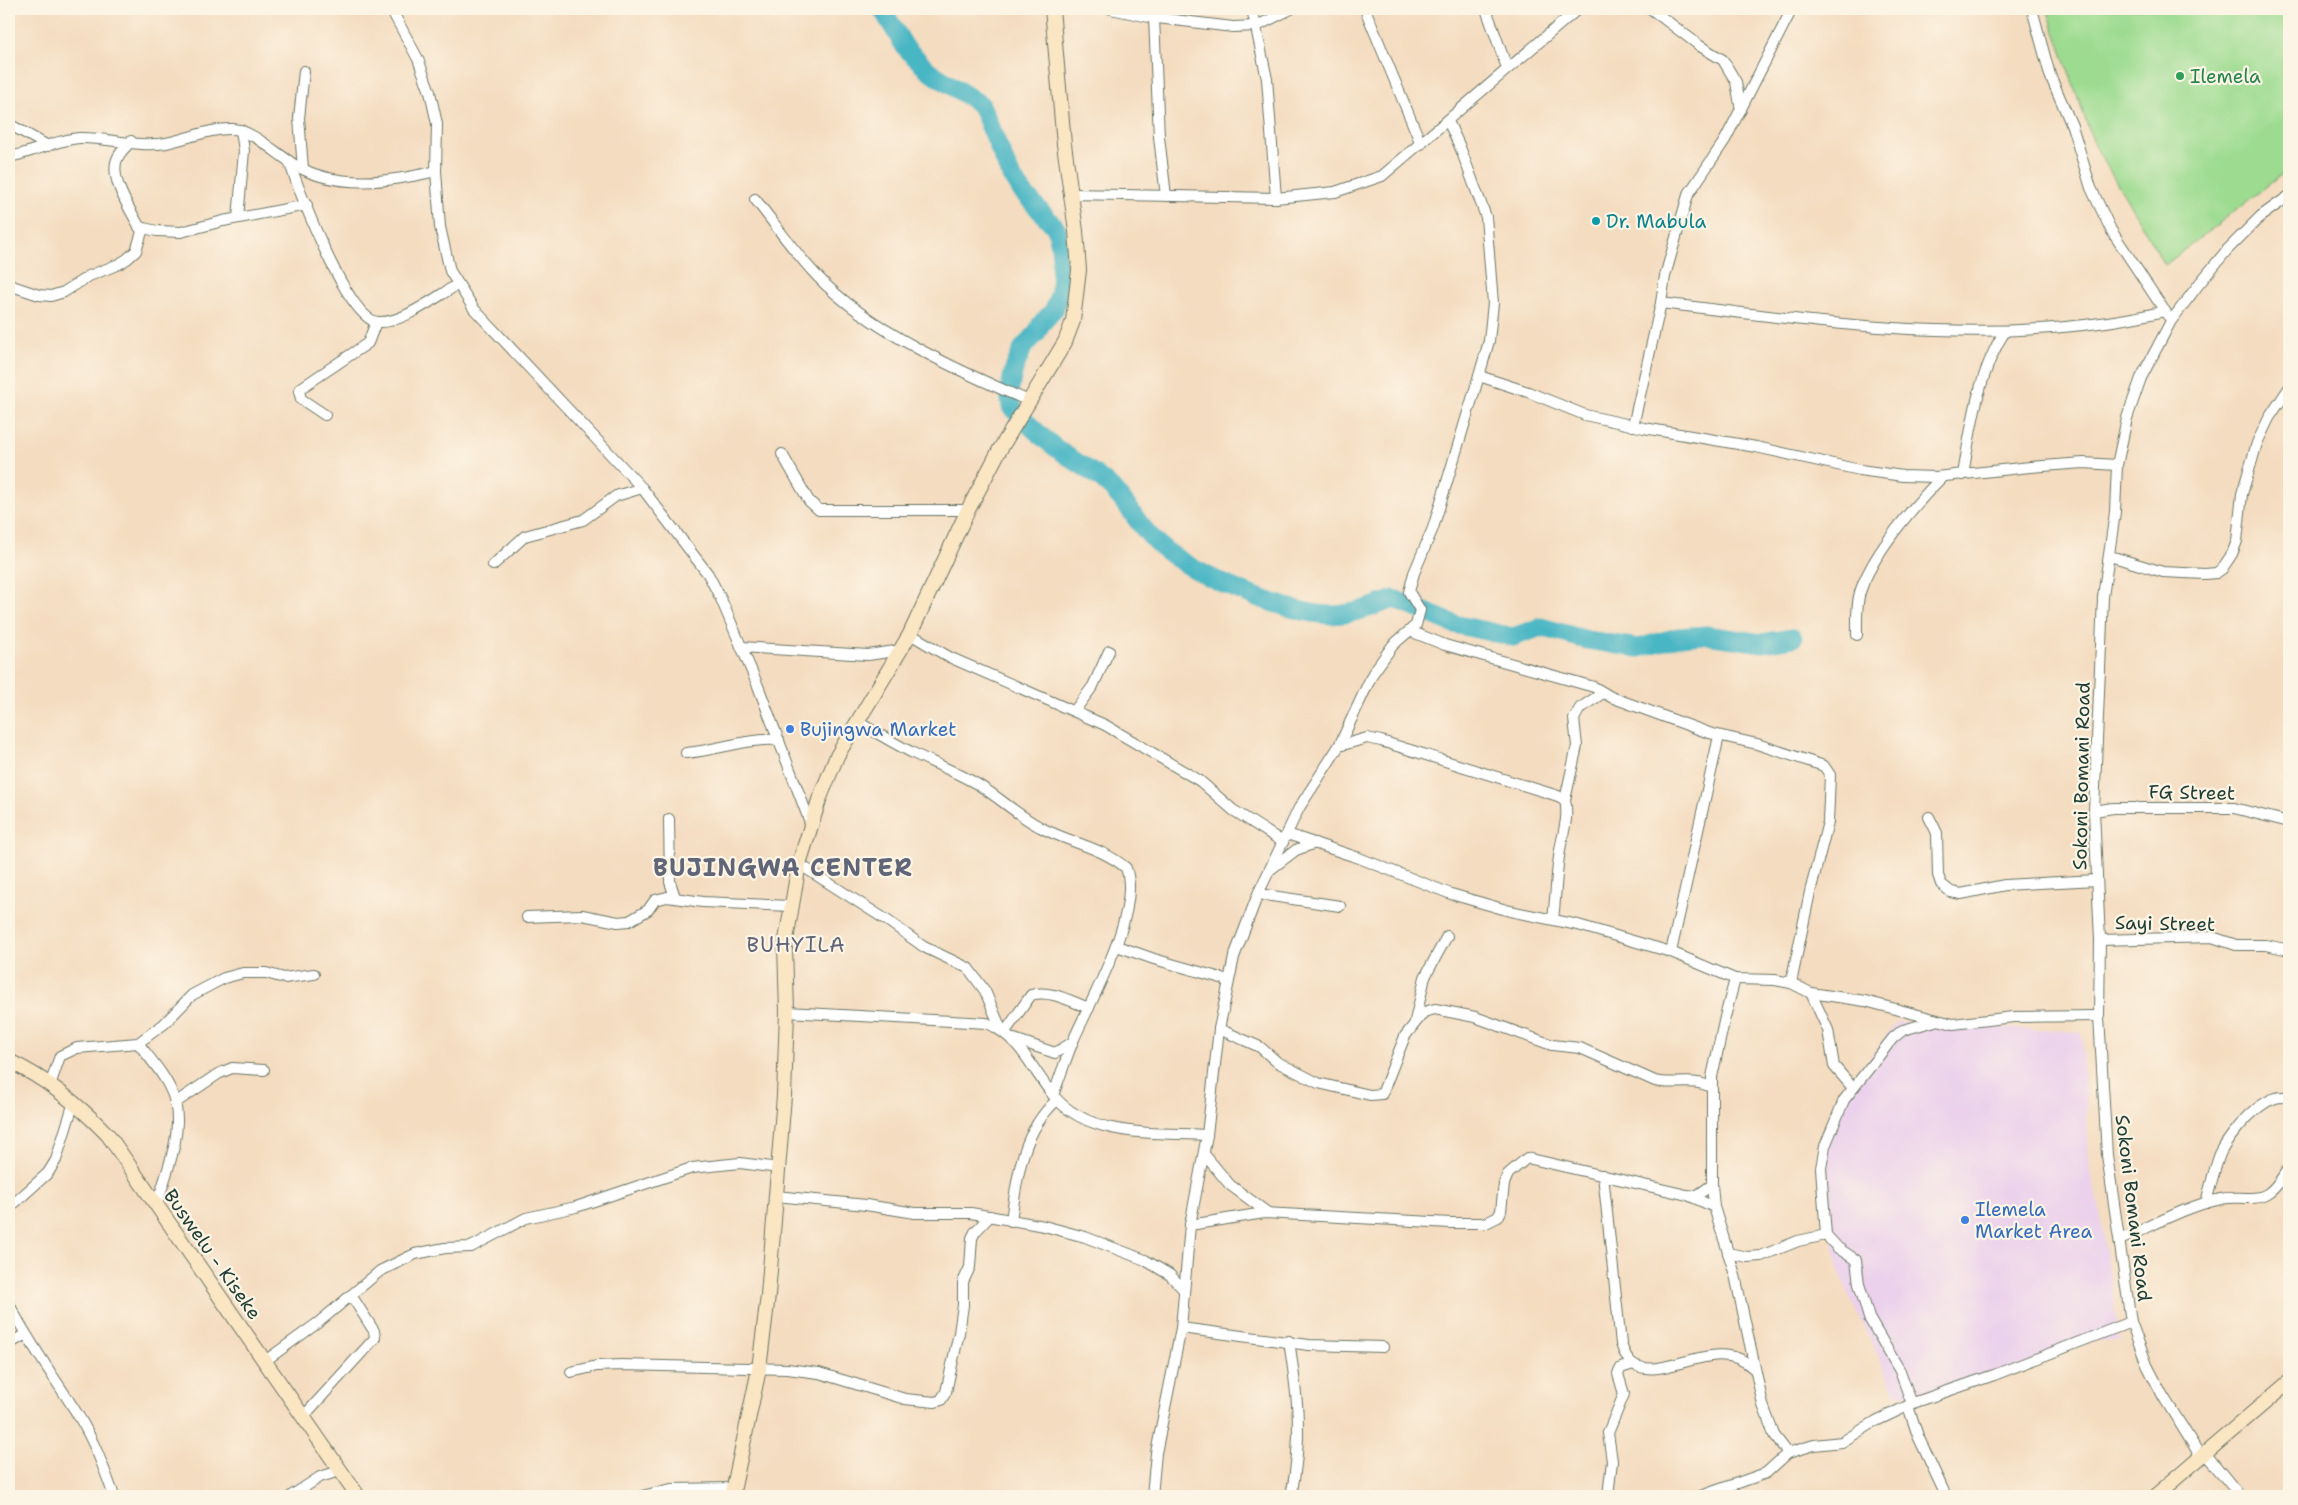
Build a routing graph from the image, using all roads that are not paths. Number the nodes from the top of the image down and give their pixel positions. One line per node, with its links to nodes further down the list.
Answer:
1 (391, 9): 26 (street)
2 (1052, 9): 27 (street)
3 (1111, 9): 12 (street)
4 (1252, 9): 13 (street)
5 (1290, 9): 13 (street)
6 (1365, 9): 21 (street)
7 (1486, 9): 14 (street)
8 (1578, 9): 14 (street)
9 (1651, 9): 16 (street)
10 (1792, 9): 16 (street)
11 (2032, 9): 38 (street)
12 (1151, 14): 13 (street); 28 (street)
13 (1257, 26): 30 (street)
14 (1507, 68): 17 (street)
15 (304, 71): 25 (street)
16 (1741, 110): 37 (street)
17 (1448, 121): 21 (street); 44 (street)
18 (9, 124): 22 (street)
19 (240, 130): 20 (street); 24 (street); 33 (street)
20 (131, 142): 22 (street); 34 (street)
21 (1421, 144): 30 (street)
22 (48, 146): 23 (street)
23 (9, 157)
24 (289, 161): 25 (street); 32 (street)
25 (303, 169): 26 (street)
26 (436, 172): 35 (street)
27 (1071, 194): 28 (street); 46 (street)
28 (1166, 196): 30 (street)
29 (2289, 196): 39 (street, Sokoni Bomani Road)
30 (1276, 198)
31 (755, 199): 46 (street)
32 (307, 205): 33 (street); 40 (street)
33 (238, 218): 34 (street)
34 (139, 227): 36 (street)
35 (458, 284): 40 (street); 53 (street)
36 (9, 286)
37 (1661, 303): 41 (street); 48 (street)
38 (2165, 311): 39 (street); 42 (street)
39 (2171, 321): 50 (street, Sokoni Bomani Road)
40 (376, 322): 47 (street)
41 (1986, 330): 42 (street); 43 (street)
42 (2005, 331): 43 (street)
43 (1994, 348): 51 (street)
44 (1479, 376): 48 (street); 57 (street)
45 (2289, 388): 55 (street)
46 (1029, 401): 54 (street)
47 (326, 415)
48 (1632, 426): 52 (street)
49 (782, 454): 54 (street)
50 (2117, 465): 51 (street); 55 (street, Sokoni Bomani Road)
51 (1962, 475): 52 (street)
52 (1942, 477): 59 (street)
53 (642, 488): 56 (street); 60 (street)
54 (968, 510): 58 (street)
55 (2110, 556): 71 (street, Sokoni Bomani Road)
56 (493, 565)
57 (1410, 631): 63 (street); 68 (street)
58 (910, 634): 61 (street); 64 (street)
59 (1857, 635)
60 (741, 647): 61 (street); 67 (street)
61 (902, 650): 65 (street)
62 (1109, 651): 64 (street)
63 (1603, 692): 66 (street); 70 (street)
64 (1075, 710): 76 (street)
65 (858, 722): 75 (street); 89 (street)
66 (1719, 736): 91 (street); 95 (street)
67 (779, 740): 69 (street); 75 (street)
68 (1338, 746): 70 (street); 76 (street)
69 (686, 753)
70 (1565, 800): 86 (street)
71 (2094, 811): 74 (street, FG Street); 80 (street, Sokoni Bomani Road)
72 (1929, 817): 80 (street)
73 (669, 819): 82 (street)
74 (2289, 822)
75 (811, 825): 78 (street)
76 (1285, 838): 77 (street); 79 (street)
77 (1315, 843): 79 (street); 86 (street)
78 (799, 864): 83 (street); 103 (street)
79 (1269, 870): 81 (street)
80 (2097, 880): 88 (street, Sokoni Bomani Road)
81 (1258, 894): 84 (street); 94 (street)
82 (675, 897): 83 (street); 85 (street)
83 (791, 906): 98 (street)
84 (1340, 906)
85 (527, 917)
86 (1553, 920): 91 (street)
87 (1447, 936): 100 (street)
88 (2100, 940): 90 (street, Sayi Street); 99 (street, Sokoni Bomani Road)
89 (1117, 946): 94 (street); 97 (street)
90 (2289, 950)
91 (1671, 952): 93 (street)
92 (314, 974): 105 (street)
93 (1735, 979): 95 (street); 109 (street)
94 (1228, 980): 102 (street)
95 (1791, 983): 96 (street)
96 (1811, 993): 101 (street); 110 (street)
97 (1089, 1008): 103 (street); 104 (street)
98 (787, 1012): 103 (street); 118 (street)
99 (2099, 1016): 101 (street); 132 (street, Sokoni Bomani Road)
100 (1415, 1021): 102 (street); 109 (street)
101 (1936, 1021): 110 (street)
102 (1219, 1030): 115 (street)
103 (1006, 1033): 104 (street); 111 (street)
104 (1073, 1042): 111 (street)
105 (138, 1043): 108 (street); 114 (street)
106 (9, 1062): 108 (street, Buswelu - Kiseke)
107 (264, 1070): 114 (street)
108 (50, 1085): 113 (street, Buswelu - Kiseke)
109 (1712, 1088): 120 (street)
110 (1853, 1088): 131 (street)
111 (1055, 1097): 115 (street); 129 (street)
112 (2289, 1098): 123 (street)
113 (74, 1102): 124 (street, Buswelu - Kiseke); 126 (street)
114 (176, 1103): 124 (street)
115 (1208, 1135): 116 (street)
116 (1204, 1154): 127 (street); 130 (street)
117 (2289, 1167): 123 (street)
118 (779, 1168): 122 (street); 135 (street)
119 (1603, 1176): 121 (street); 127 (street); 144 (street)
120 (1712, 1185): 121 (street); 125 (street)
121 (1687, 1194): 125 (street)
122 (776, 1196): 128 (street); 146 (street)
123 (2206, 1203): 132 (street)
124 (157, 1204): 143 (street, Buswelu - Kiseke)
125 (1714, 1207): 133 (street)
126 (9, 1208)
127 (1268, 1213): 130 (street)
128 (990, 1216): 129 (street); 146 (street)
129 (1011, 1221): 134 (street)
130 (1190, 1225): 134 (street)
131 (1826, 1235): 133 (street); 149 (street)
132 (2120, 1240): 137 (street, Sokoni Bomani Road)
133 (1728, 1253): 145 (street)
134 (1184, 1290): 138 (street)
135 (351, 1295): 143 (street); 150 (street)
136 (9, 1304): 139 (street)
137 (2131, 1322): 149 (street); 152 (street, Sokoni Bomani Road)
138 (1181, 1328): 140 (street); 159 (street)
139 (24, 1335): 141 (street); 155 (street)
140 (1289, 1341): 142 (street); 160 (street)
141 (9, 1344)
142 (1383, 1347)
143 (264, 1360): 150 (street, Buswelu - Kiseke)
144 (1633, 1364): 145 (street); 161 (street)
145 (1754, 1368): 151 (street)
146 (759, 1369): 147 (street); 154 (street)
147 (570, 1372)
148 (2289, 1382): 152 (street)
149 (1910, 1405): 151 (street); 163 (street)
150 (303, 1417): 153 (street, Buswelu - Kiseke)
151 (1788, 1453): 162 (street)
152 (2203, 1455): 164 (street); 165 (street, Sokoni Bomani Road)
153 (340, 1470): 156 (street); 157 (street, Buswelu - Kiseke)
154 (733, 1492): 158 (street)
155 (114, 1496)
156 (291, 1496)
157 (358, 1496)
158 (642, 1496)
159 (1152, 1496)
160 (1291, 1496)
161 (1608, 1496)
162 (1701, 1496)
163 (1946, 1496)
164 (2155, 1496)
165 (2240, 1496)

